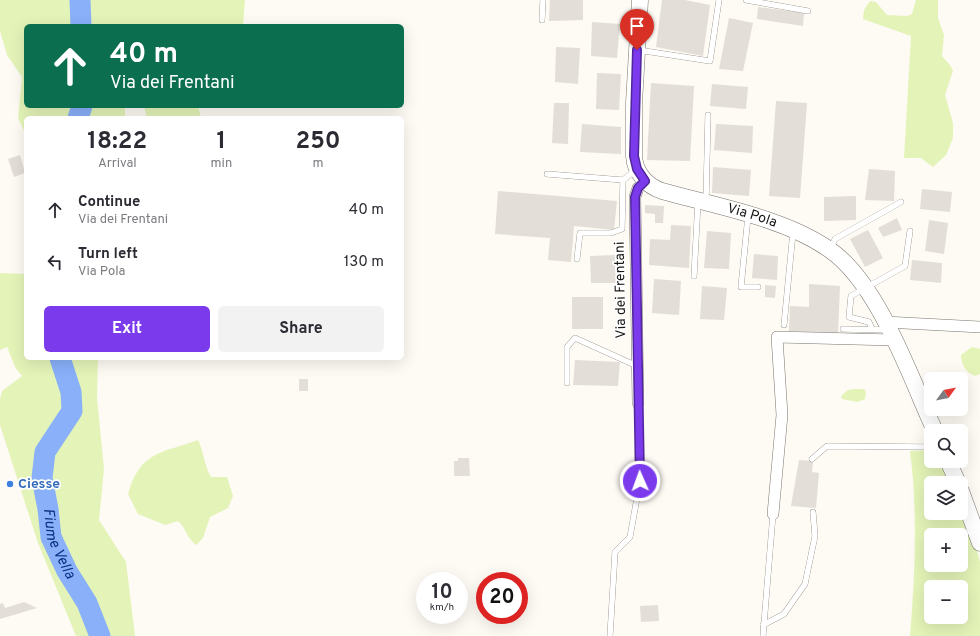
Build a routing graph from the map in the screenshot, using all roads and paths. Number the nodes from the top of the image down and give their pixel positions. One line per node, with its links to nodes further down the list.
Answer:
1 (543, 0): 6 (lane)
2 (640, 0): 7 (street)
3 (719, 0): 7 (lane)
4 (746, 0): 5 (lane)
5 (808, 10)
6 (542, 20)
7 (637, 50): 10 (street)
8 (708, 115): 12 (lane)
9 (547, 174): 11 (lane)
10 (641, 175): 11 (lane); 12 (street, Via Pola); 26 (street, Via dei Frentani)
11 (623, 180): 18 (lane)
12 (702, 202): 14 (street, Via Pola); 19 (lane)
13 (901, 202): 17 (lane)
14 (748, 215): 15 (street, Via Pola); 20 (lane)
15 (793, 230): 17 (street, Via Pola); 22 (lane)
16 (910, 230): 21 (lane)
17 (830, 249): 21 (street, Via Pola)
18 (577, 259)
19 (694, 276)
20 (758, 288)
21 (865, 288): 25 (street, Via Pola); 25 (lane)
22 (784, 325)
23 (980, 327): 25 (street)
24 (843, 329): 25 (lane)
25 (885, 330): 29 (street, Via Pola); 34 (street)
26 (637, 366): 27 (lane); 28 (street, Via dei Frentani)
27 (567, 383)
28 (638, 403): 37 (lane)
29 (931, 424)
30 (924, 447): 31 (lane)
31 (812, 459)
32 (968, 510): 35 (street)
33 (813, 512): 36 (lane)
34 (773, 514): 36 (lane)
35 (980, 543)
36 (764, 625): 38 (lane)
37 (610, 636)
38 (763, 636)

